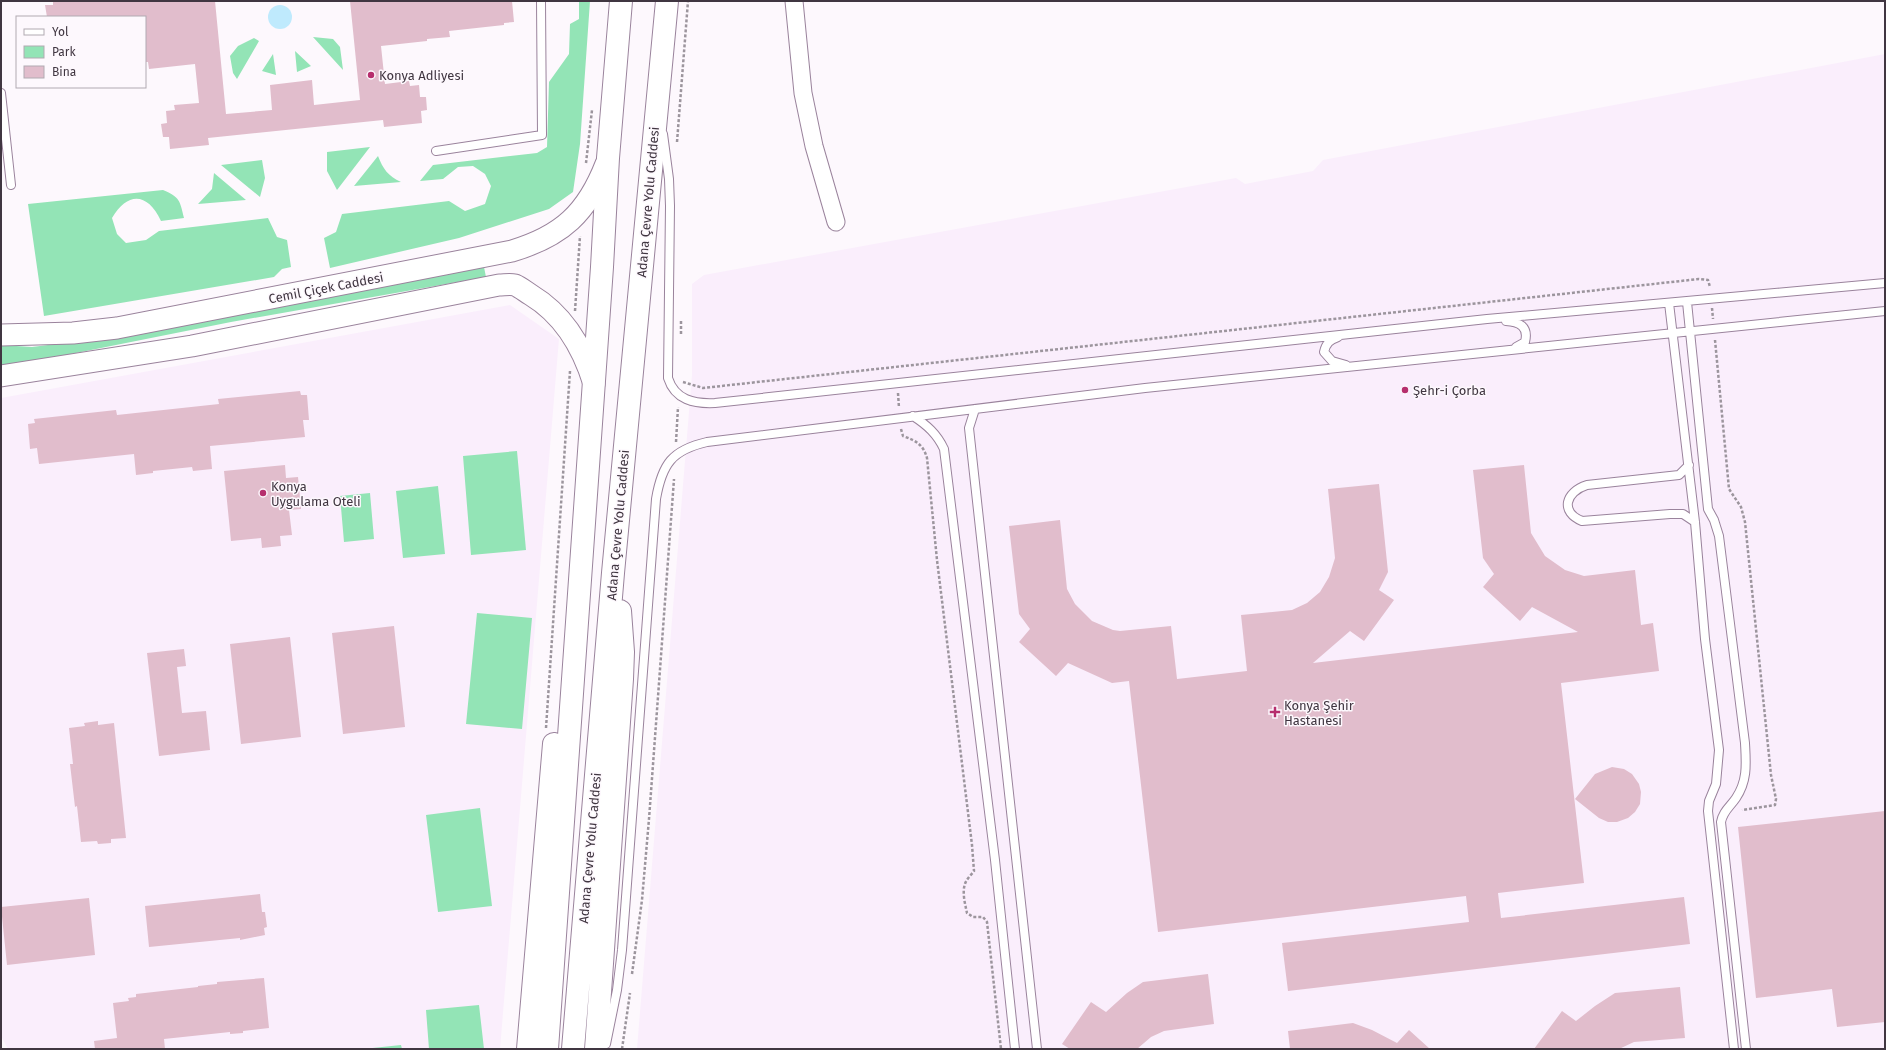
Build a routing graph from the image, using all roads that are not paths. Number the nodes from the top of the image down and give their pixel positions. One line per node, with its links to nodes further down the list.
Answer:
1 (541, 1): 7 (lane)
2 (621, 1): 8 (highway)
3 (667, 1): 6 (highway, Adana Çevre Yolu Caddesi)
4 (794, 1): 10 (street)
5 (1, 92): 9 (lane)
6 (657, 102): 19 (lane); 30 (highway, Adana Çevre Yolu Caddesi)
7 (436, 151)
8 (608, 158): 11 (street, Cemil Çiçek Caddesi); 25 (highway)
9 (10, 185)
10 (836, 222)
11 (495, 255): 13 (street); 21 (street, Cemil Çiçek Caddesi)
12 (1885, 283): 14 (lane)
13 (499, 285): 24 (street); 25 (street)
14 (1687, 302): 15 (lane); 18 (lane)
15 (1669, 303): 17 (lane); 20 (lane)
16 (1885, 312): 18 (lane)
17 (1487, 319): 19 (lane); 22 (lane)
18 (1690, 332): 20 (lane); 40 (lane)
19 (1350, 333): 23 (lane)
20 (1673, 333): 22 (lane); 28 (lane)
21 (4, 334)
22 (1505, 350): 23 (lane)
23 (1351, 366): 26 (lane)
24 (2, 376)
25 (594, 384): 31 (highway)
26 (975, 409): 27 (lane); 38 (lane)
27 (913, 416): 36 (lane); 37 (lane)
28 (1689, 466): 29 (lane); 29 (lane)
29 (1695, 522): 39 (lane)
30 (613, 573): 34 (highway, Adana Çevre Yolu Caddesi); 35 (highway)
31 (579, 599): 32 (highway); 33 (highway)
32 (528, 1049)
33 (547, 1049)
34 (573, 1049)
35 (596, 1049)
36 (605, 1049)
37 (1015, 1049)
38 (1037, 1049)
39 (1734, 1049)
40 (1746, 1049)

